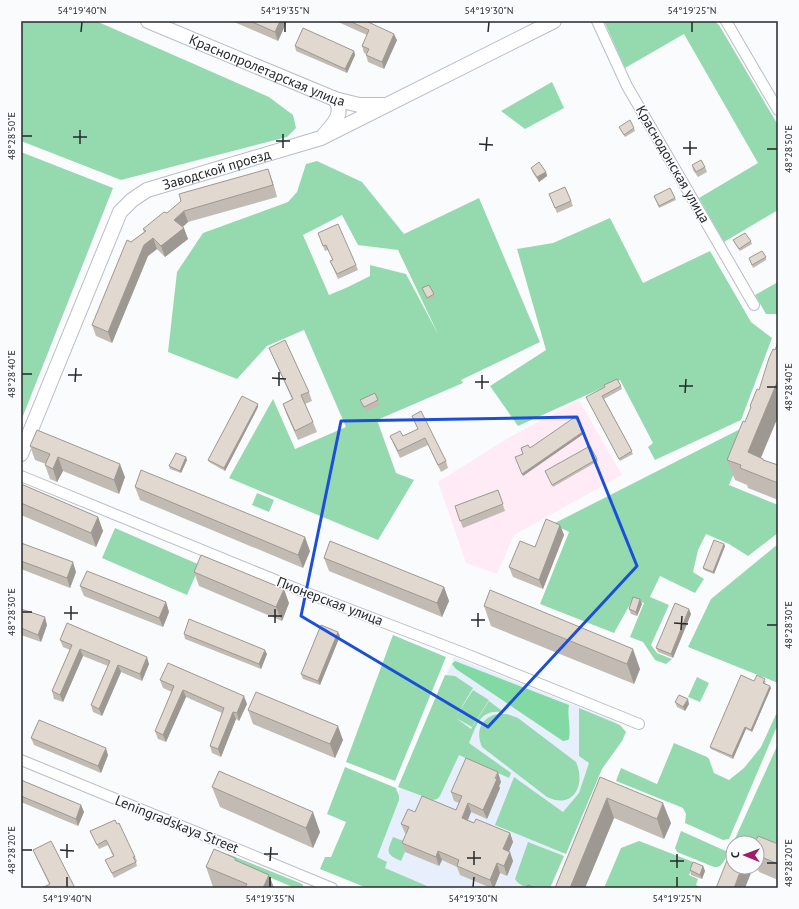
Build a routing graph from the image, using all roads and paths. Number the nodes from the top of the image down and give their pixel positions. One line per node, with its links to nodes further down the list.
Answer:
1 (148, 21): 5 (street, Краснопролетарская улица)
2 (554, 21): 6 (street, Заводской проезд)
3 (597, 21): 9 (street, Краснодонская улица)
4 (726, 21): 7 (street)
5 (335, 99): 6 (street, Краснопролетарская улица); 8 (street)
6 (389, 104): 8 (street, Заводской проезд)
7 (778, 110)
8 (321, 138): 10 (street, Заводской проезд)
9 (754, 305)
10 (21, 454)
11 (21, 476): 12 (street, Пионерская улица)
12 (639, 724)
13 (21, 760): 14 (street, Leningradskaya Street)
14 (332, 888)

